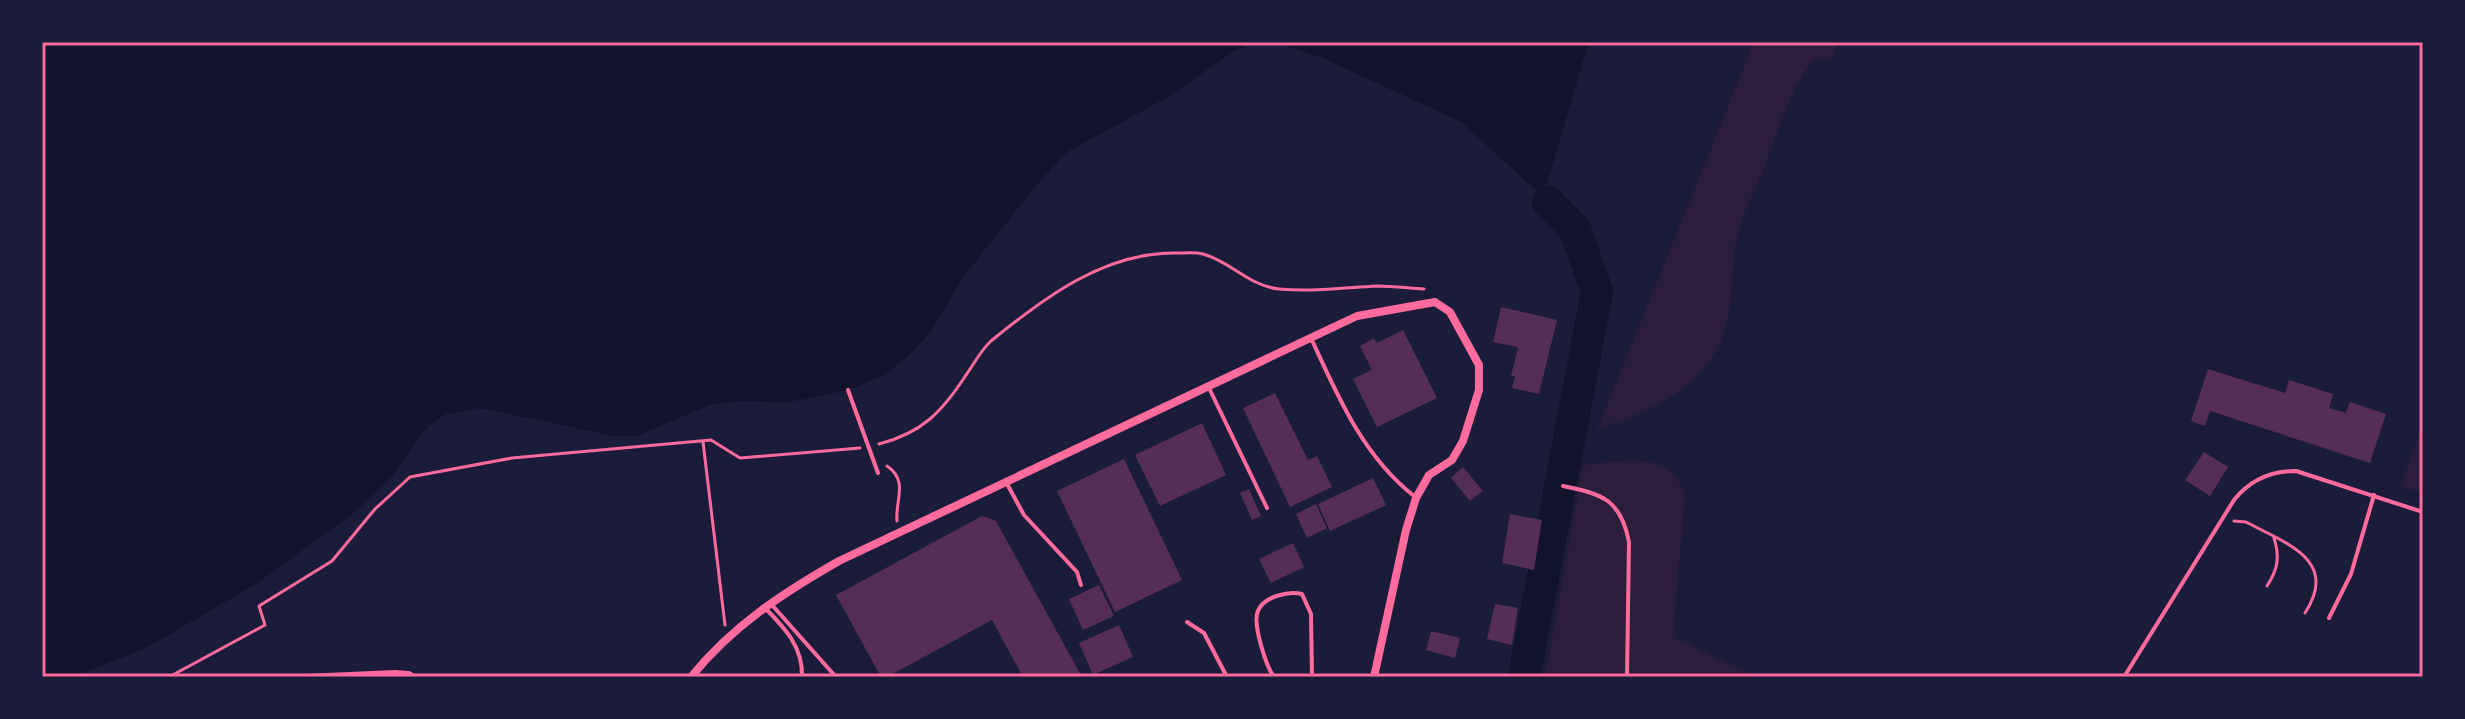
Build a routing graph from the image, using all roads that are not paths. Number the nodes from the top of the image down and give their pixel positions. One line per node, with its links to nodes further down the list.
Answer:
1 (1311, 338): 2 (street); 8 (lane); 8 (street)
2 (1208, 386): 5 (street); 9 (lane)
3 (848, 390): 4 (lane)
4 (878, 473)
5 (1006, 482): 11 (lane); 12 (street)
6 (1563, 486): 24 (lane)
7 (2374, 495): 10 (lane); 13 (lane); 25 (lane)
8 (1416, 498): 23 (street)
9 (1267, 508)
10 (2423, 512)
11 (1081, 585)
12 (767, 605): 17 (street); 18 (lane); 19 (lane)
13 (2329, 618)
14 (1187, 622): 20 (lane)
15 (282, 677): 16 (lane)
16 (416, 677)
17 (691, 677)
18 (802, 677)
19 (836, 677)
20 (1227, 677)
21 (1274, 677): 22 (lane)
22 (1312, 677)
23 (1374, 677)
24 (1627, 677)
25 (2124, 677)

